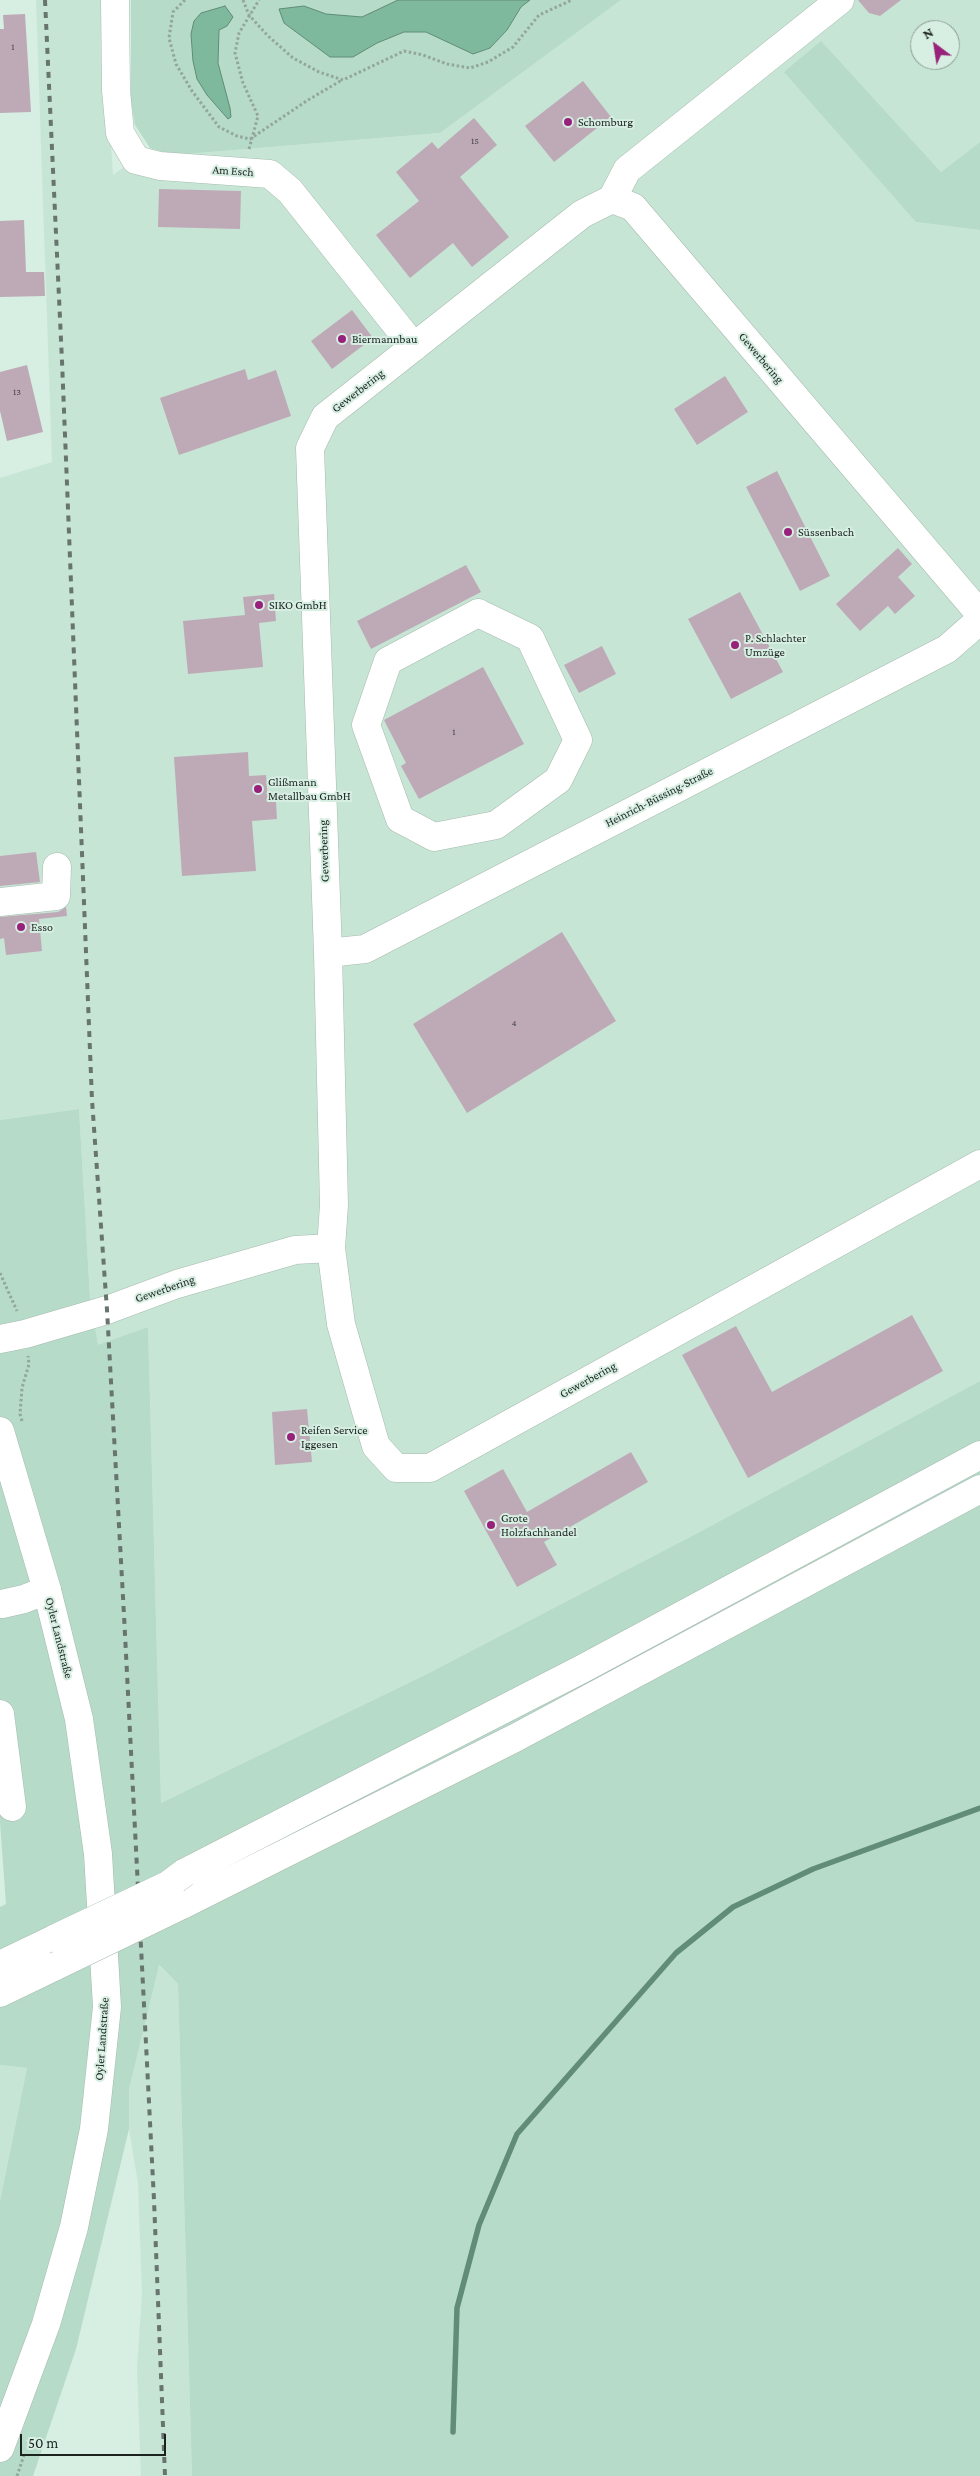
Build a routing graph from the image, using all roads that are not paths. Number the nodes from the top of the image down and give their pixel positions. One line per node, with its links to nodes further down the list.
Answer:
1 (115, 0): 4 (main road, Am Esch)
2 (840, 0): 3 (main road)
3 (612, 198): 4 (main road, Gewerbering); 5 (main road, Gewerbering)
4 (414, 347): 10 (main road, Gewerbering)
5 (980, 614)
6 (980, 620): 10 (main road, Heinrich-Büssing-Straße)
7 (496, 825): 7 (main road)
8 (56, 867): 9 (main road)
9 (0, 902)
10 (328, 953): 12 (main road, Gewerbering)
11 (980, 1164): 12 (main road, Gewerbering)
12 (331, 1248): 13 (main road, Gewerbering)
13 (12, 1337)
14 (0, 1431): 17 (main road, Oyler Landstraße)
15 (980, 1454): 21 (main road, bridge)
16 (980, 1489): 24 (main road, bridge)
17 (47, 1590): 18 (main road, Oyler Landstraße); 25 (main road, Oyler Landstraße)
18 (1, 1605)
19 (0, 1714): 20 (main road)
20 (12, 1807)
21 (56, 1932): 22 (main road); 23 (main road)
22 (0, 1953)
23 (0, 1965)
24 (0, 1993)
25 (0, 2448)

